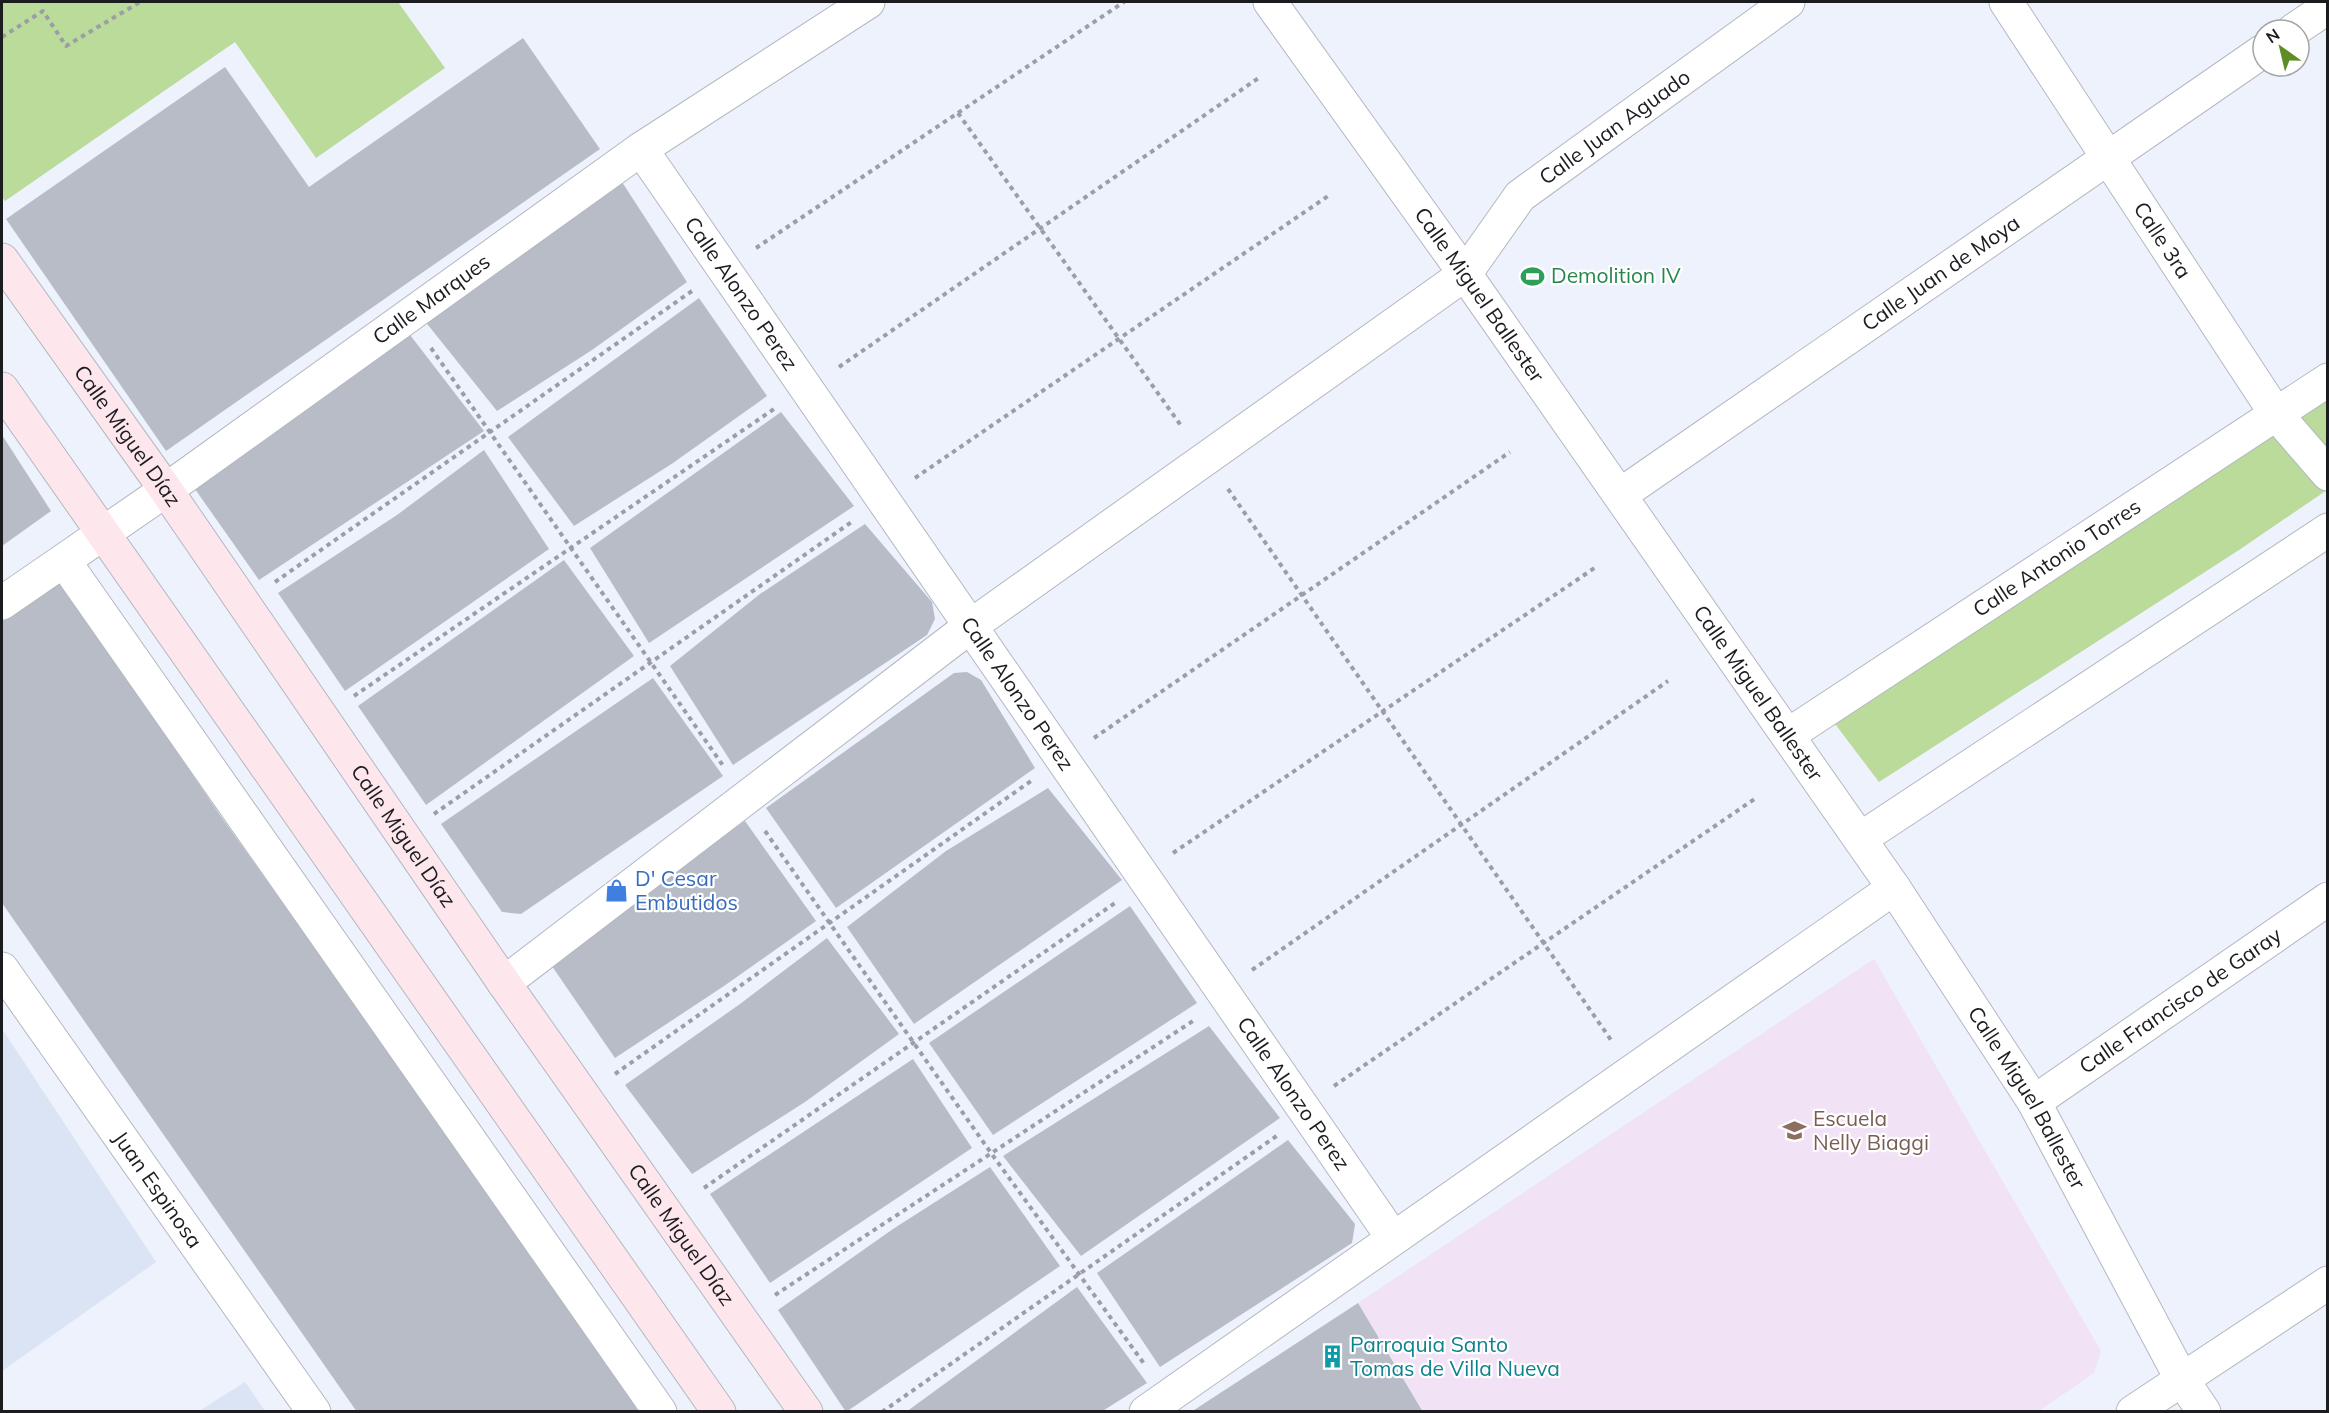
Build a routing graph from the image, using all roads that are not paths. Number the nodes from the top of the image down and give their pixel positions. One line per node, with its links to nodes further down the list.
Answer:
1 (868, 2): 8 (street, Calle Marques)
2 (1788, 2): 11 (street, Calle Juan Aguado)
3 (2006, 2): 9 (street, Calle 3ra)
4 (1277, 4): 11 (street, Calle Miguel Ballester)
5 (2328, 7): 6 (street)
6 (2311, 18)
7 (2251, 59): 9 (street, Calle Juan de Moya)
8 (641, 149): 16 (street, Calle Marques); 22 (street, Calle Alonzo Perez)
9 (2109, 158): 14 (street, Calle 3ra); 17 (street, Calle Juan de Moya)
10 (2, 260): 16 (street, Calle Miguel Díaz)
11 (1466, 274): 17 (street, Calle Miguel Ballester); 22 (street, Calle Juan Aguado)
12 (2328, 380): 14 (street, Calle Antonio Torres)
13 (2, 389): 19 (street)
14 (2276, 414): 15 (street, Calle 3ra); 23 (street, Calle Antonio Torres)
15 (2328, 474)
16 (166, 490): 19 (street, Calle Marques); 28 (street, Calle Miguel Díaz)
17 (1620, 495): 23 (street, Calle Miguel Ballester)
18 (2328, 530): 24 (street)
19 (105, 533): 20 (street, Calle Marques); 35 (street)
20 (64, 561): 21 (street, Calle Marques); 34 (street)
21 (2, 603)
22 (972, 625): 28 (street, Calle Juan Aguado); 30 (street, Calle Alonzo Perez)
23 (1788, 735): 24 (street, Calle Miguel Ballester)
24 (1860, 839): 25 (street, Calle Miguel Ballester)
25 (1894, 888): 29 (street, Calle Miguel Ballester); 30 (street)
26 (2328, 899): 29 (street, Calle Francisco de Garay)
27 (2, 969): 33 (street, Juan Espinosa)
28 (504, 983): 36 (street, Calle Miguel Díaz)
29 (2034, 1102): 32 (street, Calle Miguel Ballester)
30 (1393, 1238): 37 (street)
31 (2328, 1283): 32 (street)
32 (2181, 1378): 38 (street); 39 (street, Calle Miguel Ballester)
33 (314, 1412)
34 (660, 1412)
35 (719, 1412)
36 (806, 1412)
37 (1146, 1412)
38 (2133, 1412)
39 (2204, 1412)

